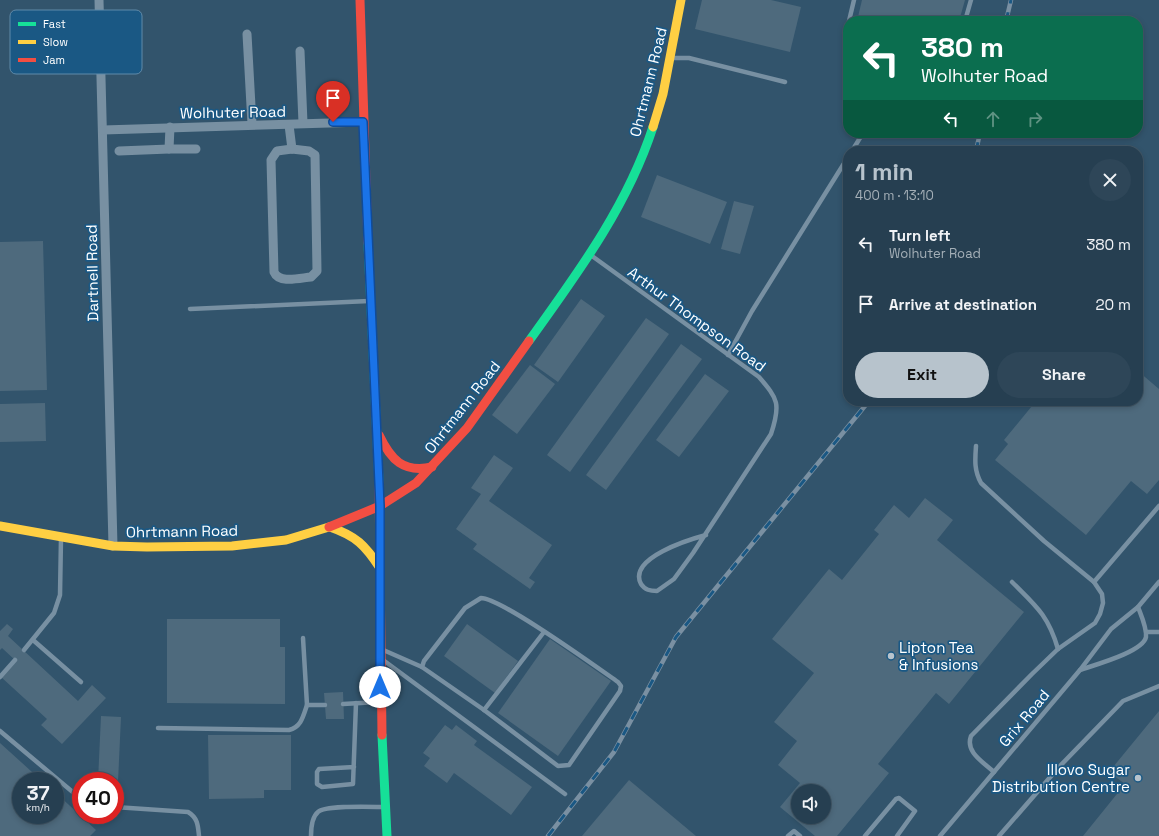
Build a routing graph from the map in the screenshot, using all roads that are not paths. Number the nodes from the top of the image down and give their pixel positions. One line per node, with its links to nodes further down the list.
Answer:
1 (99, 0): 6 (street, Dartnell Road)
2 (360, 0): 14 (main road)
3 (681, 0): 11 (main road, Ohrtmann Road)
4 (854, 0): 7 (lane)
5 (971, 0): 8 (lane)
6 (99, 10)
7 (850, 16)
8 (966, 16)
9 (247, 34): 16 (street)
10 (300, 50): 15 (street)
11 (671, 58): 13 (lane); 25 (main road, Ohrtmann Road)
12 (101, 74): 19 (street, Dartnell Road)
13 (785, 82)
14 (363, 122): 15 (street, Wolhuter Road); 26 (main road)
15 (303, 123): 17 (street, Wolhuter Road)
16 (252, 124): 17 (street, Wolhuter Road); 18 (street, Wolhuter Road)
17 (289, 124): 22 (street)
18 (170, 127): 19 (street, Wolhuter Road); 20 (street)
19 (103, 130): 38 (street, Dartnell Road)
20 (169, 149): 21 (street); 23 (street)
21 (196, 149)
22 (292, 150): 22 (street)
23 (119, 151)
24 (843, 165): 28 (lane)
25 (590, 255): 28 (lane, Arthur Thompson Road); 31 (main road, Ohrtmann Road)
26 (370, 301): 27 (lane); 29 (main road)
27 (190, 309)
28 (728, 355): 36 (lane, Arthur Thompson Road)
29 (376, 426): 31 (main road); 32 (main road)
30 (976, 446): 41 (lane)
31 (432, 467): 32 (main road, Ohrtmann Road)
32 (380, 506): 35 (main road, Ohrtmann Road); 39 (main road)
33 (1159, 506): 41 (lane)
34 (0, 526): 37 (main road, Ohrtmann Road)
35 (330, 527): 38 (main road, Ohrtmann Road); 39 (main road)
36 (706, 535): 36 (lane, Arthur Thompson Road)
37 (61, 536): 38 (main road, Ohrtmann Road); 48 (lane)
38 (112, 546)
39 (380, 568): 49 (main road)
40 (1012, 582): 50 (lane)
41 (1094, 582): 50 (lane)
42 (1159, 582): 43 (lane, Grix Road)
43 (1138, 607): 45 (lane); 55 (lane, Grix Road)
44 (544, 632): 54 (lane); 64 (lane); 64 (lane)
45 (1146, 632): 46 (lane); 55 (lane)
46 (1159, 632)
47 (303, 638): 63 (lane)
48 (33, 640): 51 (lane); 57 (lane)
49 (379, 648): 52 (main road); 54 (lane)
50 (1058, 649): 68 (lane)
51 (24, 650)
52 (380, 658): 59 (main road); 70 (lane)
53 (15, 660): 56 (lane)
54 (422, 667): 64 (lane)
55 (1080, 670): 68 (lane, Grix Road)
56 (0, 677)
57 (81, 682)
58 (1159, 686): 81 (lane)
59 (380, 702): 60 (lane); 71 (main road)
60 (356, 703): 61 (lane); 67 (lane)
61 (343, 704)
62 (325, 705): 63 (lane)
63 (307, 706): 65 (lane)
64 (484, 710)
65 (158, 728)
66 (0, 731): 69 (lane)
67 (354, 767): 67 (lane)
68 (994, 772): 80 (lane, Grix Road)
69 (72, 791)
70 (565, 794)
71 (386, 807): 74 (lane); 75 (main road)
72 (124, 808): 73 (lane)
73 (198, 836)
74 (310, 836)
75 (387, 836)
76 (788, 836): 77 (lane)
77 (800, 836)
78 (865, 836): 79 (lane)
79 (897, 836)
80 (940, 836)
81 (998, 836)

